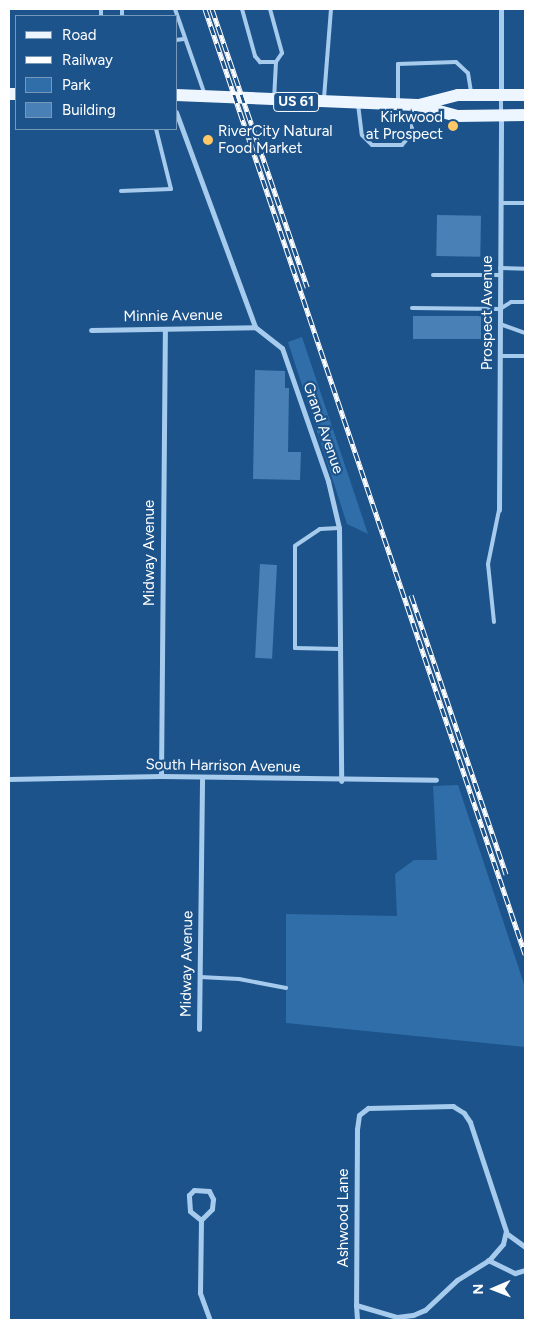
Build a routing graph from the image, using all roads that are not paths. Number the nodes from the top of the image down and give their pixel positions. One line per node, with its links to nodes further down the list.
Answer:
1 (242, 9): 8 (lane)
2 (270, 9): 8 (lane)
3 (331, 9): 15 (lane)
4 (501, 9): 11 (street)
5 (178, 19): 6 (lane)
6 (184, 39): 7 (lane); 13 (lane)
7 (178, 40)
8 (276, 62): 14 (lane)
9 (178, 95): 13 (main road, US 61)
10 (471, 95): 11 (main road, US 61); 17 (lane); 18 (main road, US 61)
11 (501, 95): 12 (main road, US 61); 19 (lane)
12 (525, 95)
13 (206, 97): 14 (main road, US 61)
14 (274, 99): 15 (main road, US 61)
15 (324, 103): 16 (main road, US 61)
16 (358, 104): 17 (main road, US 61); 18 (lane)
17 (398, 105): 18 (main road, US 61)
18 (414, 105): 19 (main road, US 61)
19 (501, 116): 20 (main road, US 61); 24 (street, Prospect Avenue)
20 (525, 116)
21 (178, 117): 34 (street)
22 (156, 130): 23 (lane)
23 (121, 191)
24 (501, 203): 25 (lane); 26 (street, Prospect Avenue)
25 (525, 203)
26 (500, 268): 27 (lane); 29 (street, Prospect Avenue)
27 (525, 269)
28 (432, 275): 29 (lane)
29 (500, 275): 32 (street, Prospect Avenue)
30 (525, 302): 32 (lane)
31 (412, 308): 32 (lane)
32 (500, 309): 33 (street, Prospect Avenue)
33 (500, 324): 37 (lane); 38 (street, Prospect Avenue)
34 (255, 328): 35 (street, Minnie Avenue); 41 (street, Grand Avenue)
35 (165, 329): 36 (street, Minnie Avenue); 44 (street, Midway Avenue)
36 (91, 330)
37 (525, 333)
38 (500, 356): 39 (lane); 40 (street, Prospect Avenue)
39 (525, 356)
40 (499, 510): 42 (lane)
41 (338, 528): 43 (street, Grand Avenue); 43 (lane)
42 (494, 622)
43 (340, 649): 48 (street, Grand Avenue)
44 (161, 776): 45 (street, South Harrison Avenue); 46 (street, South Harrison Avenue)
45 (9, 779)
46 (202, 779): 48 (street, South Harrison Avenue); 49 (street, Midway Avenue)
47 (436, 780): 48 (street, South Harrison Avenue)
48 (342, 781)
49 (200, 977): 50 (lane); 51 (street, Midway Avenue)
50 (286, 988)
51 (199, 1029)
52 (201, 1220): 52 (street); 59 (street)
53 (506, 1233): 54 (street); 55 (street); 57 (street, Ashwood Lane)
54 (525, 1247)
55 (488, 1260): 56 (street); 58 (street)
56 (525, 1270)
57 (356, 1305): 58 (street); 60 (street, Ashwood Lane)
58 (394, 1319)
59 (210, 1320)
60 (357, 1320)

